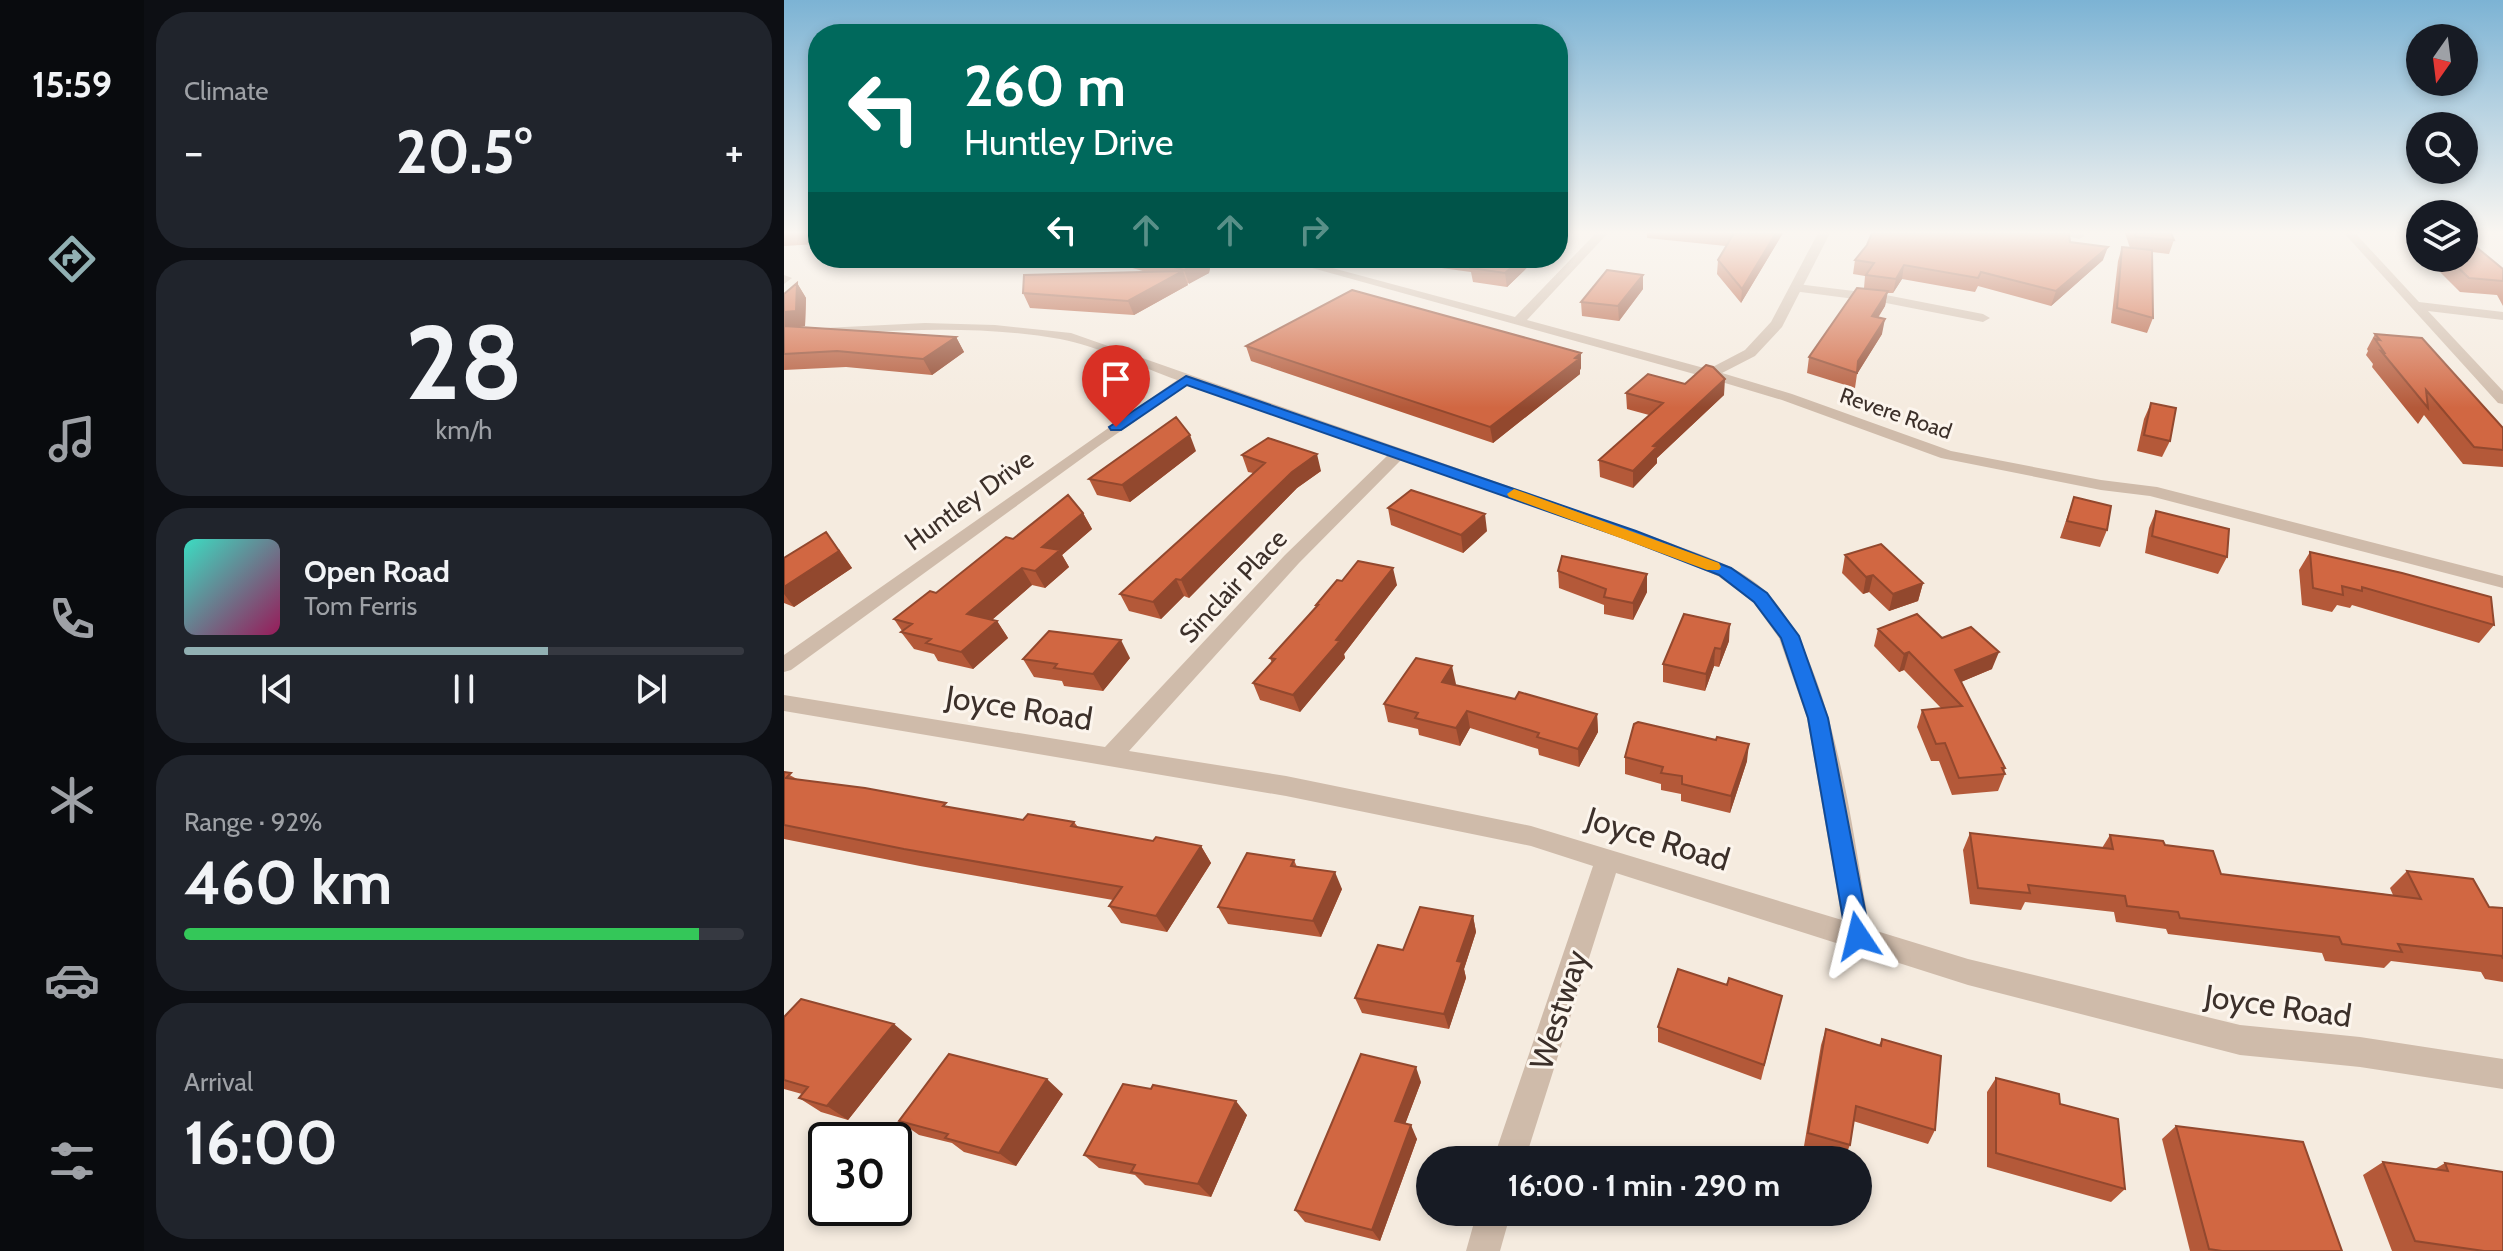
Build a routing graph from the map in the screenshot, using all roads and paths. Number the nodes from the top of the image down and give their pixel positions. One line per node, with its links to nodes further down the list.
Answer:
1 (1403, 291): 9 (street, Revere Road)
2 (1547, 291): 9 (street)
3 (1795, 291): 11 (street)
4 (1824, 291): 8 (street)
5 (2402, 291): 6 (street)
6 (2414, 305): 7 (street); 13 (street)
7 (2503, 316)
8 (1983, 318)
9 (1518, 322): 11 (street, Revere Road)
10 (784, 334): 12 (street)
11 (1710, 374): 15 (street, Revere Road)
12 (1186, 380): 14 (street); 16 (street, Huntley Drive)
13 (2503, 400)
14 (1399, 453): 18 (street, Sinclair Place); 20 (street)
15 (2503, 582)
16 (784, 665)
17 (784, 703): 18 (street, Joyce Road)
18 (1110, 757): 19 (street, Joyce Road)
19 (1608, 859): 20 (street, Joyce Road); 22 (street, Westway)
20 (1858, 936): 21 (street, Joyce Road)
21 (2503, 1074)
22 (1514, 1146)
23 (1490, 1226): 24 (street)
24 (1483, 1251)

